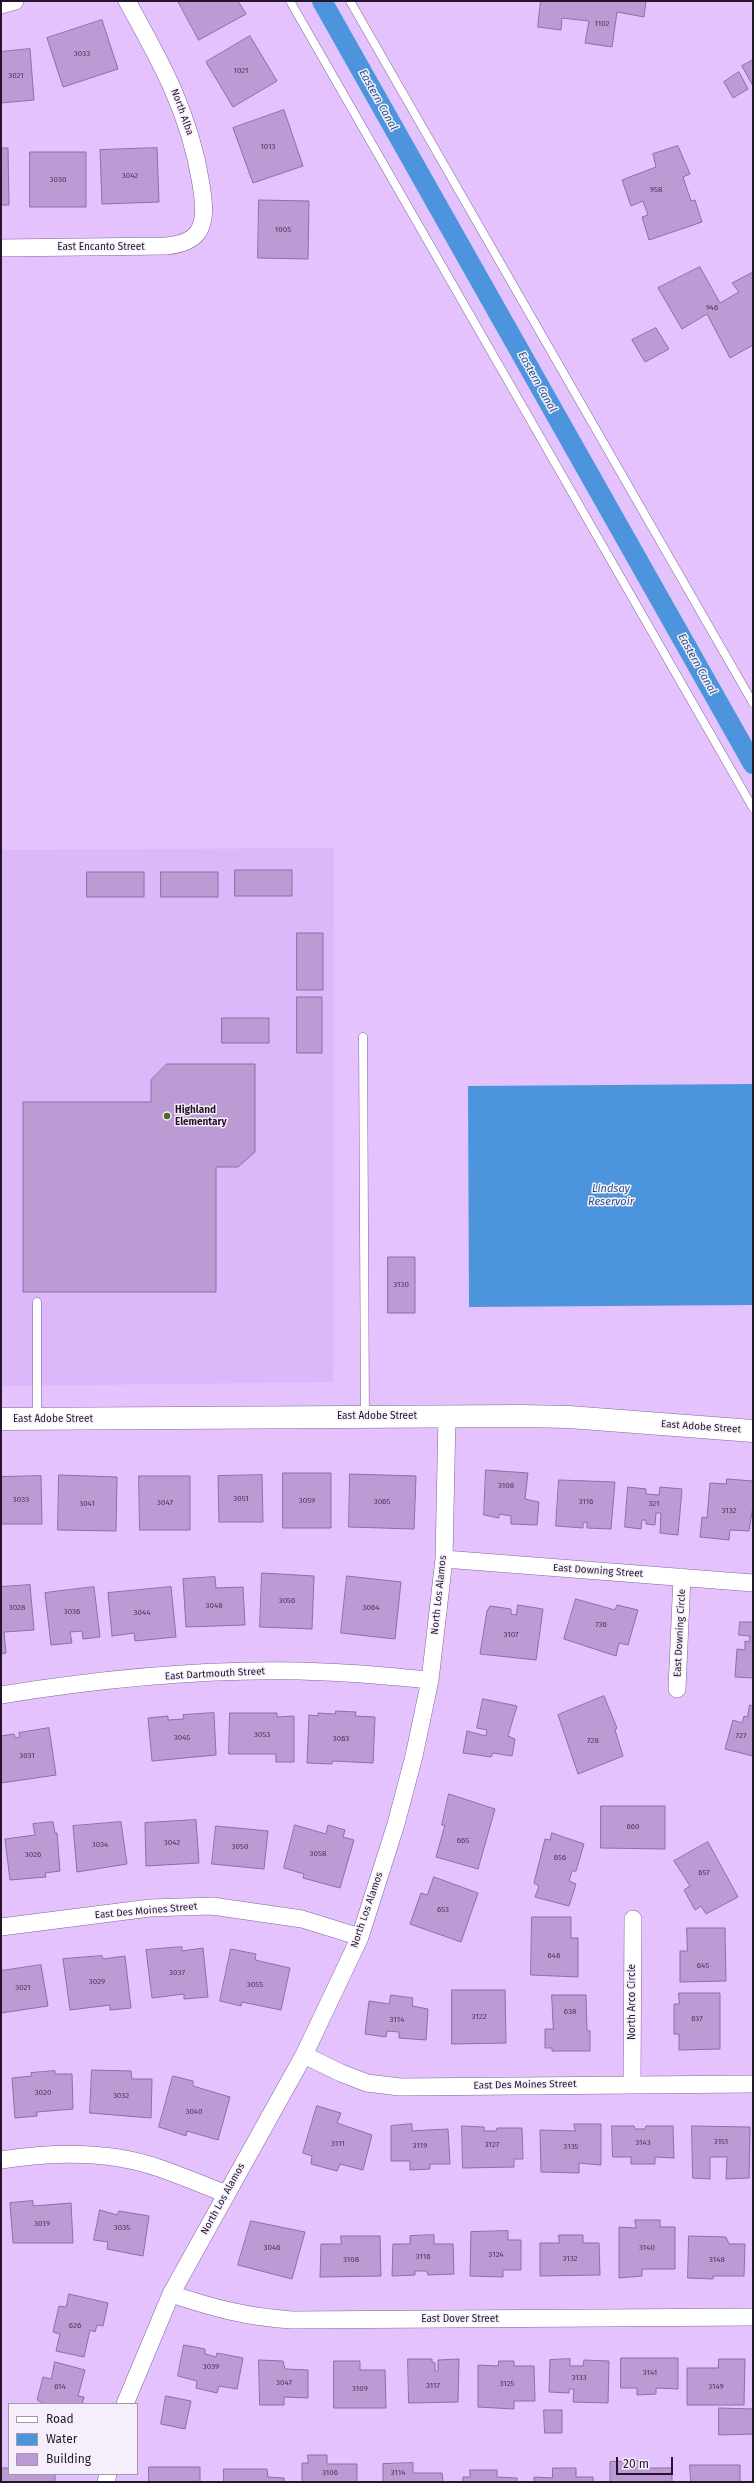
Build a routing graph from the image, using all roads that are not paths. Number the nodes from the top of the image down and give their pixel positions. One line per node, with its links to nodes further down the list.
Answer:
1 (15, 1): 5 (street)
2 (127, 1): 6 (street, North Alba)
3 (290, 1): 9 (lane)
4 (350, 1): 8 (lane)
5 (1, 5)
6 (198, 232): 7 (street, East Encanto Street)
7 (1, 248)
8 (753, 703)
9 (753, 808)
10 (363, 1037): 12 (lane)
11 (37, 1302): 15 (lane)
12 (365, 1416): 13 (street, East Adobe Street); 15 (street, East Adobe Street)
13 (447, 1416): 16 (street, East Adobe Street); 17 (street, North Los Alamos)
14 (1, 1419): 15 (street, East Adobe Street)
15 (37, 1419)
16 (753, 1431)
17 (444, 1560): 18 (street, East Downing Street); 20 (street, North Los Alamos)
18 (682, 1577): 19 (street, East Downing Street); 21 (street, East Downing Circle)
19 (753, 1583)
20 (430, 1680): 22 (street, East Dartmouth Street); 25 (street, North Los Alamos)
21 (677, 1689)
22 (1, 1695)
23 (633, 1919): 27 (street, North Arco Circle)
24 (1, 1927): 25 (street, East Des Moines Street)
25 (360, 1937): 26 (street, North Los Alamos)
26 (304, 2055): 27 (street, East Des Moines Street); 30 (street, North Los Alamos)
27 (632, 2084): 28 (street, East Des Moines Street)
28 (753, 2084)
29 (1, 2160): 30 (street)
30 (226, 2194): 31 (street, North Los Alamos)
31 (171, 2294): 32 (street, East Dover Street); 33 (street, North Los Alamos)
32 (753, 2317)
33 (125, 2403)

